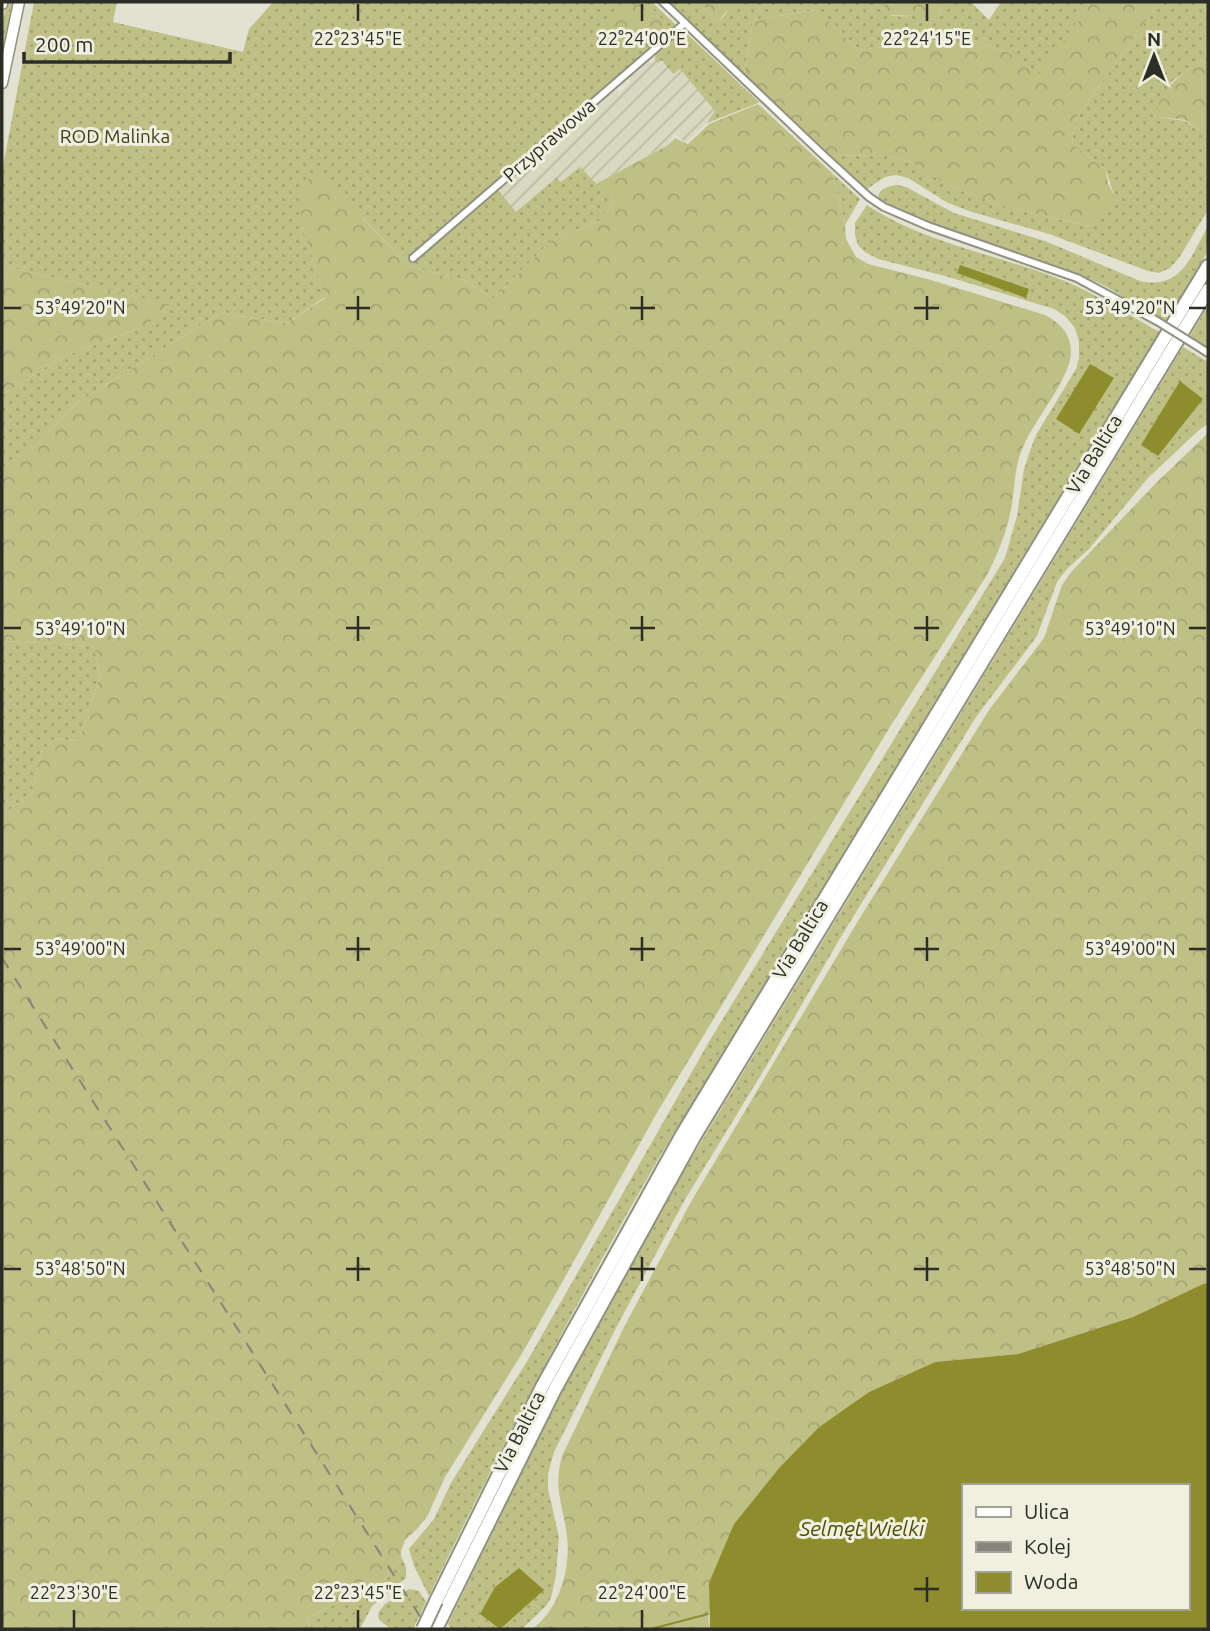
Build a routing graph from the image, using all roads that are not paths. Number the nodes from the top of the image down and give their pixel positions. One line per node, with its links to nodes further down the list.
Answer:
1 (19, 2): 4 (main road)
2 (663, 2): 3 (street)
3 (685, 23): 5 (street, Przyprawowa); 8 (street, bridge)
4 (2, 83)
5 (413, 258)
6 (1208, 267): 9 (highway, Via Baltica, bridge)
7 (1208, 290): 10 (highway, Via Baltica)
8 (1208, 353)
9 (422, 1629)
10 (436, 1629)

